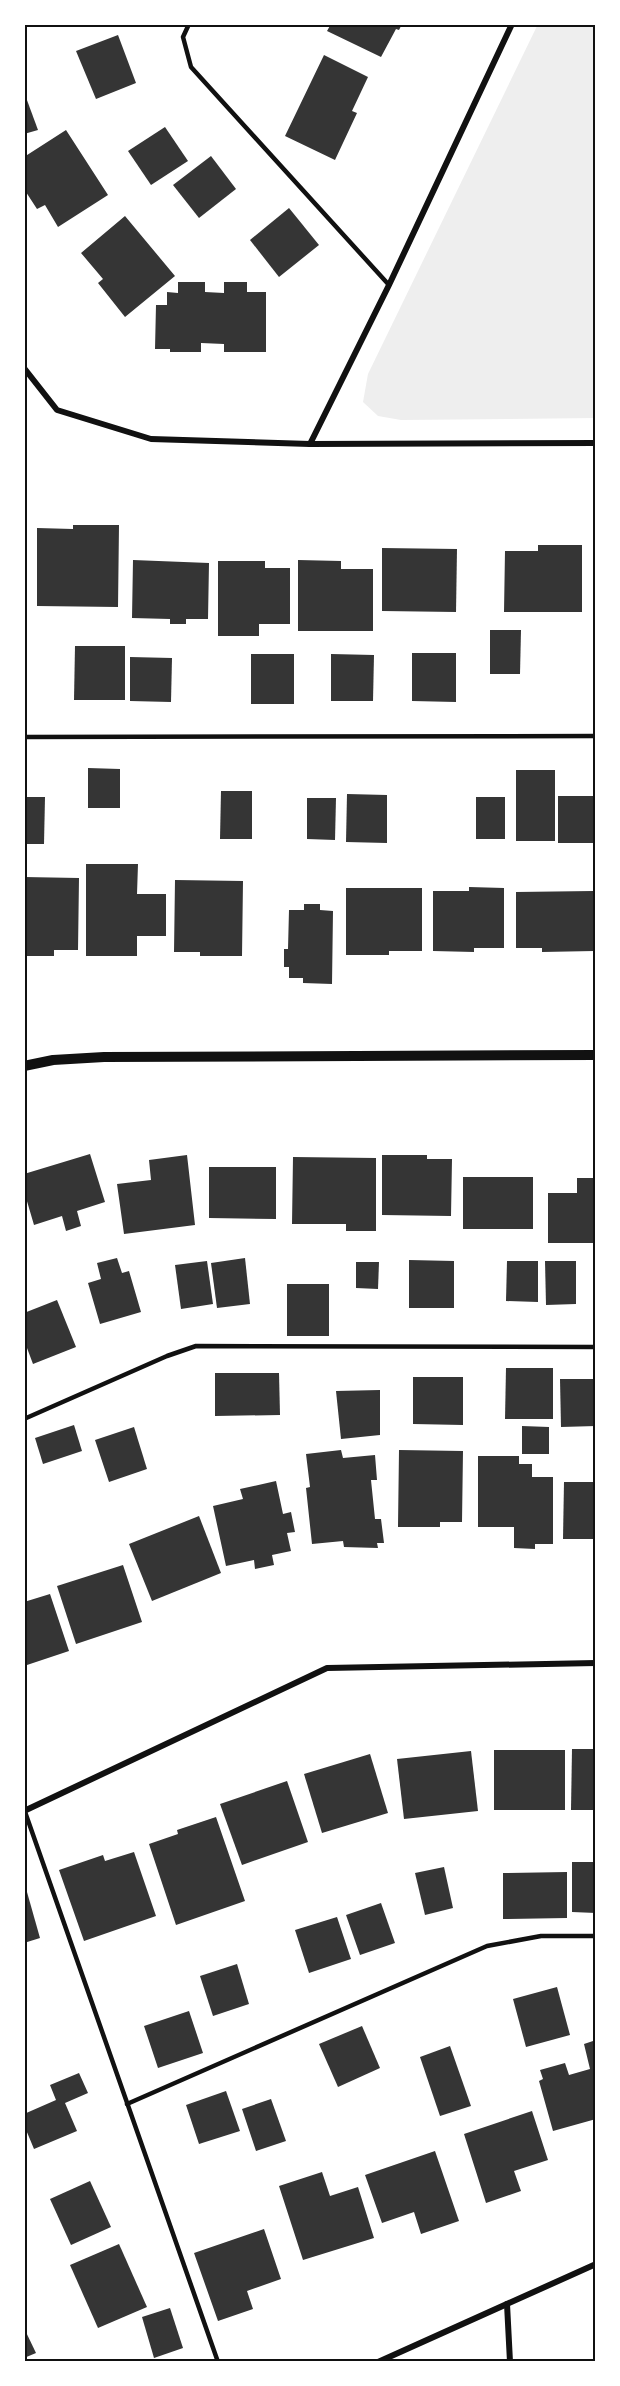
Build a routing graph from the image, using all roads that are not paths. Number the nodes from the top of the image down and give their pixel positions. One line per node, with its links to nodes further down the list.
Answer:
1 (189, 24): 3 (lane)
2 (512, 24): 3 (street)
3 (389, 285): 6 (street)
4 (24, 368): 6 (street)
5 (596, 443): 6 (street)
6 (310, 444)
7 (596, 736): 8 (lane)
8 (24, 737)
9 (596, 1055): 10 (street)
10 (24, 1066)
11 (596, 1347): 12 (lane)
12 (24, 1419)
13 (596, 1663): 14 (street)
14 (24, 1810): 16 (lane)
15 (596, 1936): 16 (lane)
16 (127, 2104): 19 (lane)
17 (596, 2264): 18 (street)
18 (507, 2304): 20 (street); 21 (street)
19 (218, 2362)
20 (378, 2362)
21 (510, 2362)

